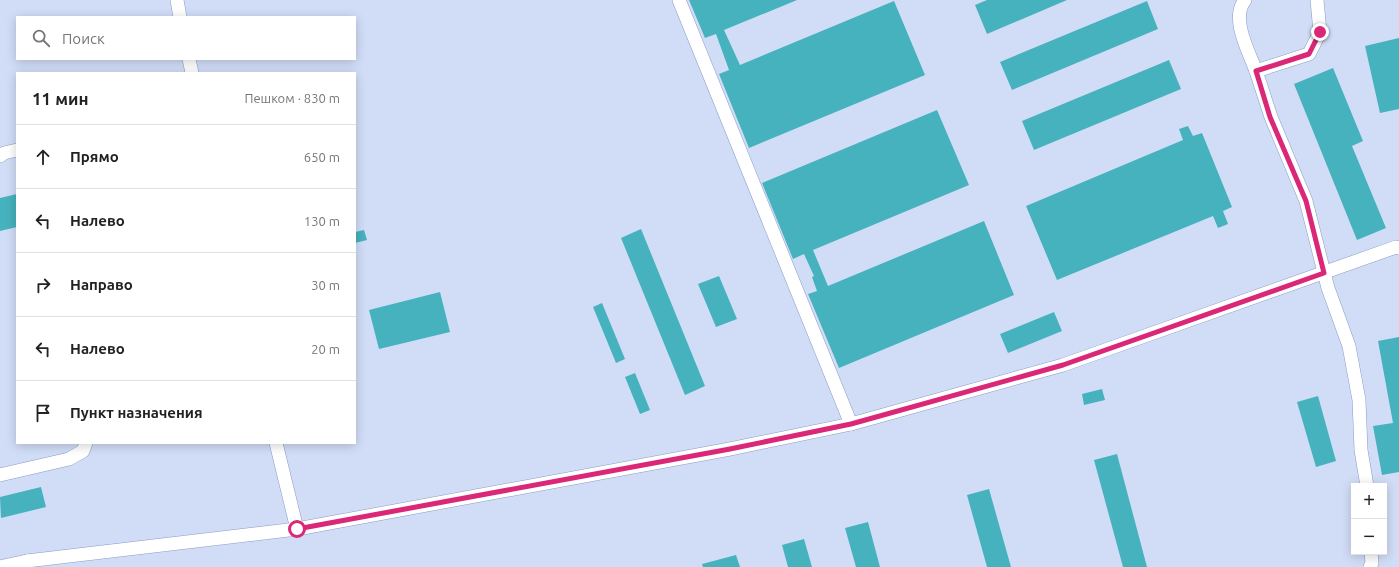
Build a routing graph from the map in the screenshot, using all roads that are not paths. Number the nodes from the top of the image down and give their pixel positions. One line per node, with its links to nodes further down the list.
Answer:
1 (177, 0): 5 (street)
2 (679, 0): 13 (street)
3 (1245, 0): 7 (street)
4 (1317, 0): 7 (street)
5 (180, 16)
6 (189, 60): 8 (street)
7 (1256, 71): 12 (street)
8 (192, 72)
9 (16, 150): 10 (street)
10 (0, 156)
11 (1399, 248): 12 (street)
12 (1324, 273): 13 (street); 17 (street)
13 (851, 424): 18 (street)
14 (86, 444): 16 (street)
15 (276, 444): 18 (street)
16 (0, 475)
17 (1366, 483)
18 (297, 529): 20 (street)
19 (1371, 555): 22 (street)
20 (27, 564): 21 (street)
21 (0, 567)
22 (1370, 567)

